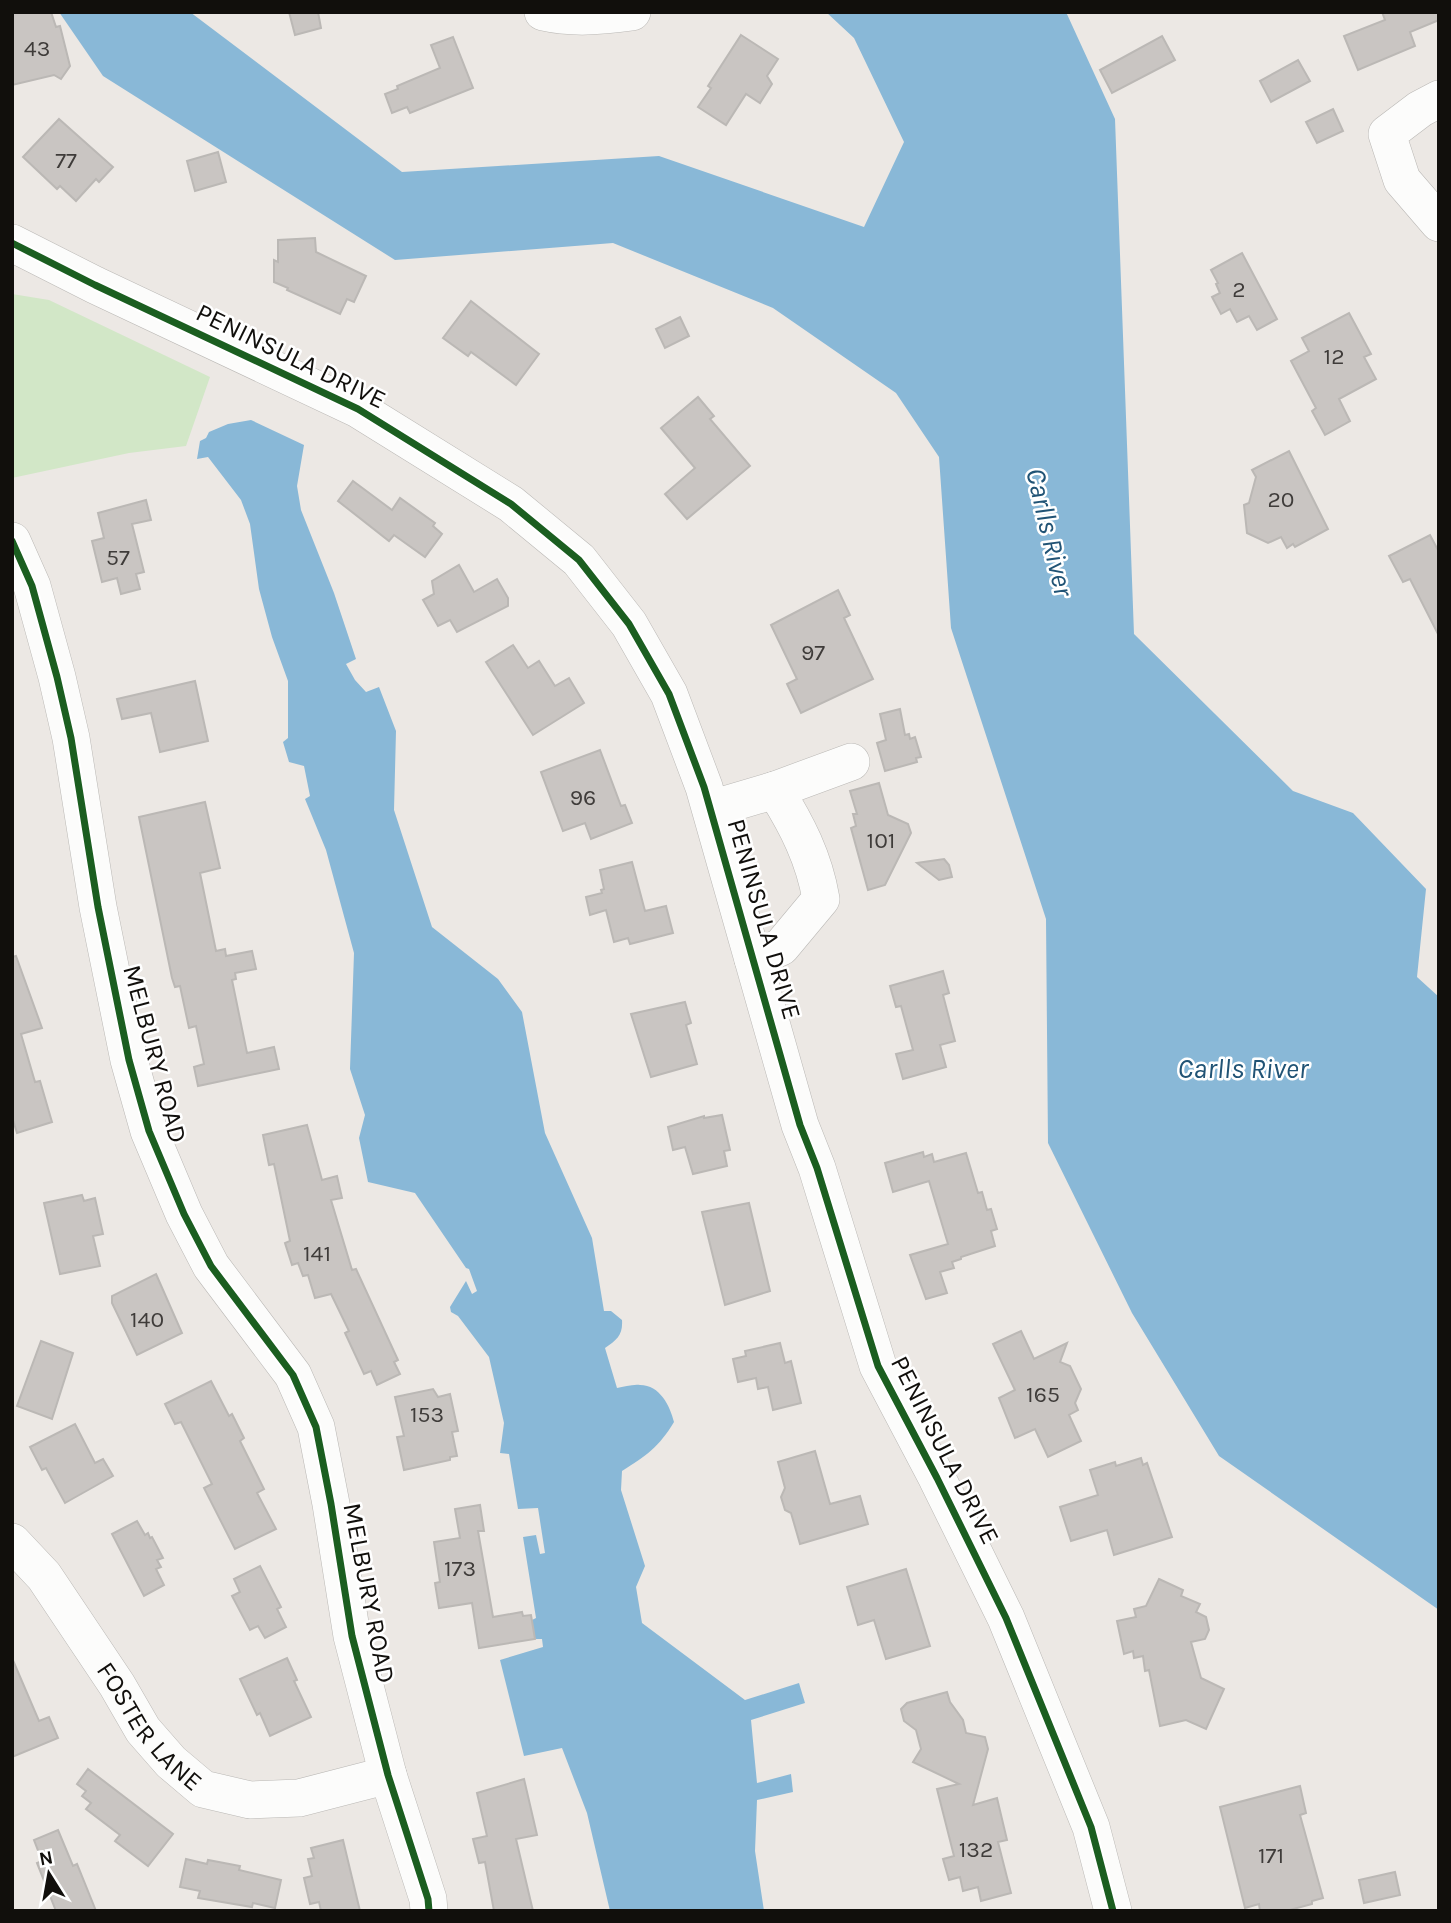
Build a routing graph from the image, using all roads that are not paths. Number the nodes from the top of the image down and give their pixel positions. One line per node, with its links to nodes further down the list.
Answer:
1 (543, 12): 2 (street)
2 (632, 12)
3 (1439, 99): 4 (street)
4 (1439, 223)
5 (12, 243): 9 (street, PENINSULA DRIVE)
6 (12, 541): 12 (street, MELBURY ROAD)
7 (851, 762): 8 (street)
8 (775, 790): 9 (street); 10 (street)
9 (711, 809): 10 (street, PENINSULA DRIVE)
10 (753, 959): 14 (street, PENINSULA DRIVE)
11 (12, 1542): 12 (street, FOSTER LANE)
12 (388, 1775): 13 (street, MELBURY ROAD)
13 (429, 1911)
14 (1113, 1911)

